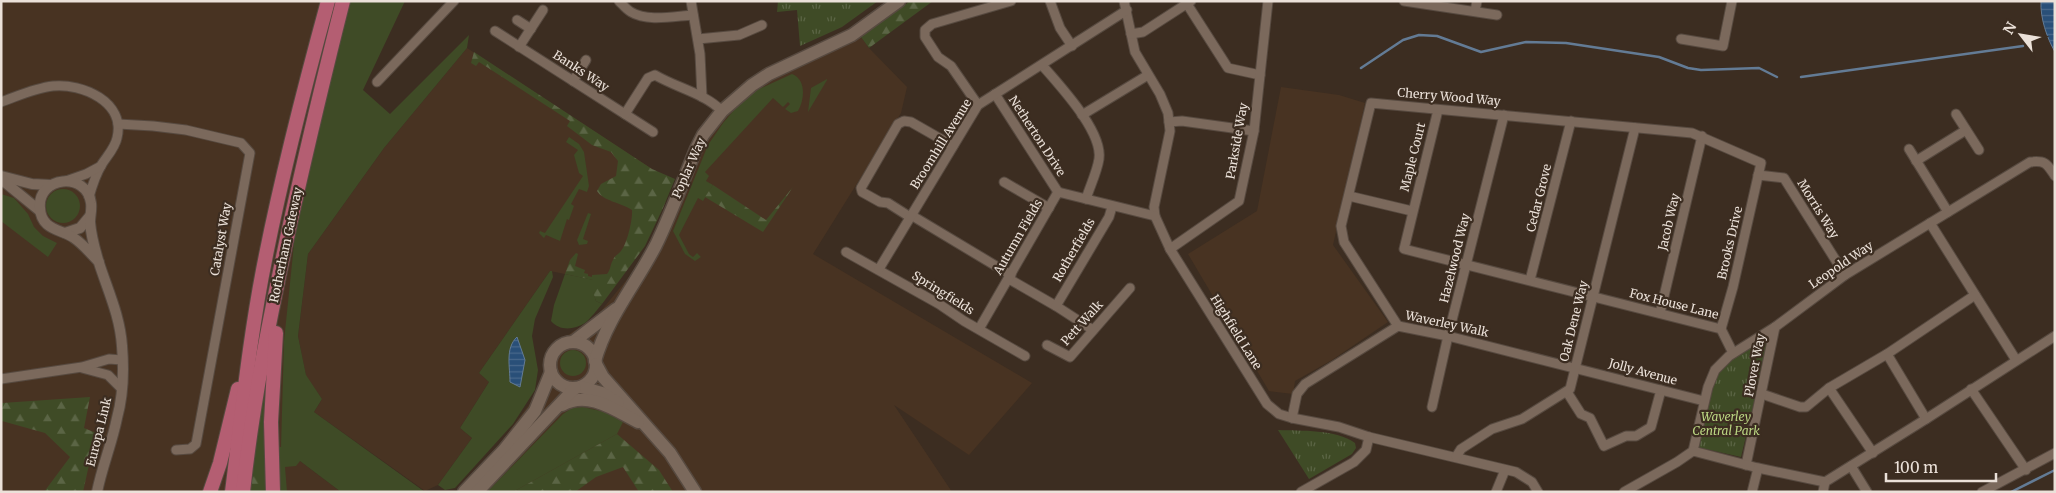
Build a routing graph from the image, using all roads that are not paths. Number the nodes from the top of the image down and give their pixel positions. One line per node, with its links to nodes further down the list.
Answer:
1 (328, 1): 100 (highway, Rotherham Gateway)
2 (343, 1): 80 (highway, Rotherham Gateway)
3 (454, 1): 33 (street)
4 (619, 1): 17 (street)
5 (691, 1): 17 (street)
6 (899, 1): 39 (main road, Poplar Way)
7 (1011, 1): 37 (street)
8 (1050, 1): 27 (street)
9 (1268, 1): 31 (street, Parkside Way)
10 (1404, 1): 16 (street)
11 (1476, 1): 16 (street)
12 (1732, 1): 25 (street)
13 (1189, 3): 23 (street); 31 (street)
14 (1125, 5): 23 (street, Highfield Lane); 27 (street, Broomhill Avenue)
15 (543, 10): 21 (street)
16 (1474, 11): 18 (street)
17 (693, 15): 24 (street)
18 (1497, 15)
19 (517, 20): 21 (street)
20 (762, 25): 24 (street)
21 (531, 29): 26 (street)
22 (495, 31): 26 (street, Banks Way)
23 (1130, 34): 30 (street, Highfield Lane)
24 (698, 39): 35 (street)
25 (1681, 40)
26 (519, 46): 32 (street, Banks Way)
27 (1072, 46): 29 (street, Broomhill Avenue)
28 (586, 60): 32 (street)
29 (1042, 65): 34 (street, Broomhill Avenue); 42 (street)
30 (1148, 75): 42 (street); 45 (street, Highfield Lane)
31 (1260, 75): 48 (street, Parkside Way)
32 (572, 81): 40 (street, Banks Way)
33 (377, 82)
34 (995, 94): 37 (street, Broomhill Avenue); 64 (street, Netherton Drive)
35 (702, 97): 39 (street); 40 (street)
36 (1, 102): 46 (street)
37 (978, 105): 52 (street, Broomhill Avenue)
38 (1438, 110): 43 (street, Cherry Wood Way); 66 (street, Cherry Wood Way); 71 (street, Maple Court)
39 (722, 111): 91 (main road, Poplar Way)
40 (625, 114): 50 (street, Banks Way)
41 (1956, 114): 49 (street)
42 (1082, 115): 67 (street)
43 (1504, 115): 44 (street, Cherry Wood Way); 82 (street, Hazelwood Way)
44 (1571, 121): 47 (street, Cherry Wood Way); 86 (street, Cedar Grove)
45 (1169, 122): 48 (street); 75 (street, Highfield Lane)
46 (118, 124): 57 (street); 128 (street, Catalyst Way)
47 (1635, 128): 51 (street, Cherry Wood Way); 89 (street, Oak Dene Way)
48 (1254, 130): 78 (street, Parkside Way)
49 (1966, 130): 54 (street); 55 (street)
50 (653, 132)
51 (1702, 136): 56 (street, Cherry Wood Way); 92 (street, Jacob Way)
52 (953, 146): 74 (street, Broomhill Avenue); 74 (street)
53 (1908, 148): 55 (street)
54 (1979, 150)
55 (1916, 161): 72 (street)
56 (1761, 163): 58 (street, Brooks Drive)
57 (101, 166): 61 (street); 65 (street)
58 (1758, 175): 84 (street, Morris Way); 96 (street, Brooks Drive)
59 (2055, 176): 72 (street, Leopold Way)
60 (1, 178): 63 (street, Europa Link); 70 (street, Europa Link)
61 (66, 181): 63 (street, Europa Link); 65 (street)
62 (1004, 182): 69 (street)
63 (51, 185): 70 (street)
64 (1058, 192): 67 (street, Autumn Fields); 69 (street, Autumn Fields)
65 (89, 196): 73 (street, Europa Link)
66 (1349, 196): 71 (street); 93 (street, Cherry Wood Way)
67 (1086, 199): 68 (street, Autumn Fields)
68 (1112, 206): 75 (street, Autumn Fields); 90 (street, Rotherfields)
69 (1049, 208): 85 (street, Autumn Fields)
70 (40, 211): 77 (street, Europa Link)
71 (1412, 211): 82 (street, Maple Court)
72 (1948, 212): 76 (street, Leopold Way)
73 (90, 216): 77 (street); 81 (street, Europa Link)
74 (911, 216): 83 (street, Broomhill Avenue); 85 (street)
75 (1155, 216): 78 (street, Highfield Lane)
76 (1930, 224): 84 (street, Leopold Way); 88 (street)
77 (65, 233): 81 (street, Europa Link)
78 (1170, 249): 124 (street, Highfield Lane)
79 (846, 252): 83 (street, Springfields)
80 (284, 255): 143 (highway, Rotherham Gateway); 144 (highway)
81 (99, 262): 106 (street, Europa Link)
82 (1467, 265): 86 (street, Fox House Lane); 98 (street, Hazelwood Way)
83 (879, 269): 95 (street, Springfields)
84 (1845, 275): 94 (street, Leopold Way)
85 (1010, 277): 90 (street); 95 (street, Autumn Fields)
86 (1530, 280): 89 (street, Fox House Lane)
87 (1130, 288): 97 (street, Pett Walk)
88 (1975, 295): 104 (street); 107 (street)
89 (1594, 297): 92 (street, Fox House Lane); 109 (street, Oak Dene Way)
90 (1056, 306): 97 (street)
91 (618, 307): 101 (main road, Poplar Way); 108 (main road, Poplar Way)
92 (1660, 313): 96 (street, Fox House Lane)
93 (1398, 326): 98 (street, Waverley Walk); 124 (street, Waverley Walk)
94 (1775, 327): 103 (street, Leopold Way); 119 (street, Plover Way)
95 (979, 329): 105 (street, Springfields)
96 (1721, 329): 103 (street, Fox House Lane)
97 (1092, 330): 102 (street, Pett Walk)
98 (1448, 336): 109 (street, Waverley Walk); 121 (street, Hazelwood Way)
99 (2055, 336): 107 (street)
100 (251, 340): 141 (highway); 142 (highway, Rotherham Gateway)
101 (573, 342): 108 (main road); 111 (main road, Poplar Way)
102 (1047, 345)
103 (1733, 353): 120 (street, Leopold Way)
104 (1887, 354): 114 (street); 125 (street)
105 (1025, 356)
106 (122, 360): 110 (street); 115 (street, Europa Link)
107 (2016, 360): 116 (street)
108 (596, 363): 113 (main road, Poplar Way); 123 (main road)
109 (1576, 367): 117 (street, Jolly Avenue); 118 (street, Oak Dene Way)
110 (82, 368): 112 (street); 115 (street)
111 (551, 372): 113 (main road); 145 (main road, Poplar Way)
112 (1, 379)
113 (578, 387): 122 (main road, Poplar Way); 123 (main road)
114 (1829, 388): 119 (street); 130 (street)
115 (122, 389): 140 (street, Europa Link)
116 (1971, 389): 125 (street); 137 (street)
117 (1661, 390): 118 (street); 120 (street, Jolly Avenue)
118 (1567, 392): 132 (street)
119 (1762, 394): 133 (street, Plover Way)
120 (1704, 401): 129 (street, Leopold Way)
121 (1432, 407)
122 (556, 408): 126 (main road); 146 (main road, Poplar Way)
123 (635, 413): 126 (main road)
124 (1292, 418): 127 (street, Highfield Lane)
125 (1926, 419): 130 (street)
126 (649, 428): 147 (main road)
127 (1369, 437): 132 (street, Highfield Lane); 148 (street)
128 (176, 450)
129 (1693, 451): 133 (street); 139 (street)
130 (1873, 453): 134 (street)
131 (2055, 453): 137 (street)
132 (1456, 457): 136 (street, Highfield Lane)
133 (1746, 465): 135 (street)
134 (1850, 466): 138 (street); 153 (street)
135 (1758, 468): 138 (street); 151 (street)
136 (1505, 470): 149 (street); 150 (street, Highfield Lane)
137 (2026, 470): 154 (street)
138 (1825, 482): 152 (street)
139 (1626, 491)
140 (97, 492)
141 (210, 492)
142 (232, 492)
143 (243, 492)
144 (273, 492)
145 (464, 492)
146 (477, 492)
147 (695, 492)
148 (1301, 492)
149 (1496, 492)
150 (1538, 492)
151 (1752, 492)
152 (1823, 492)
153 (1867, 492)
154 (1982, 492)

